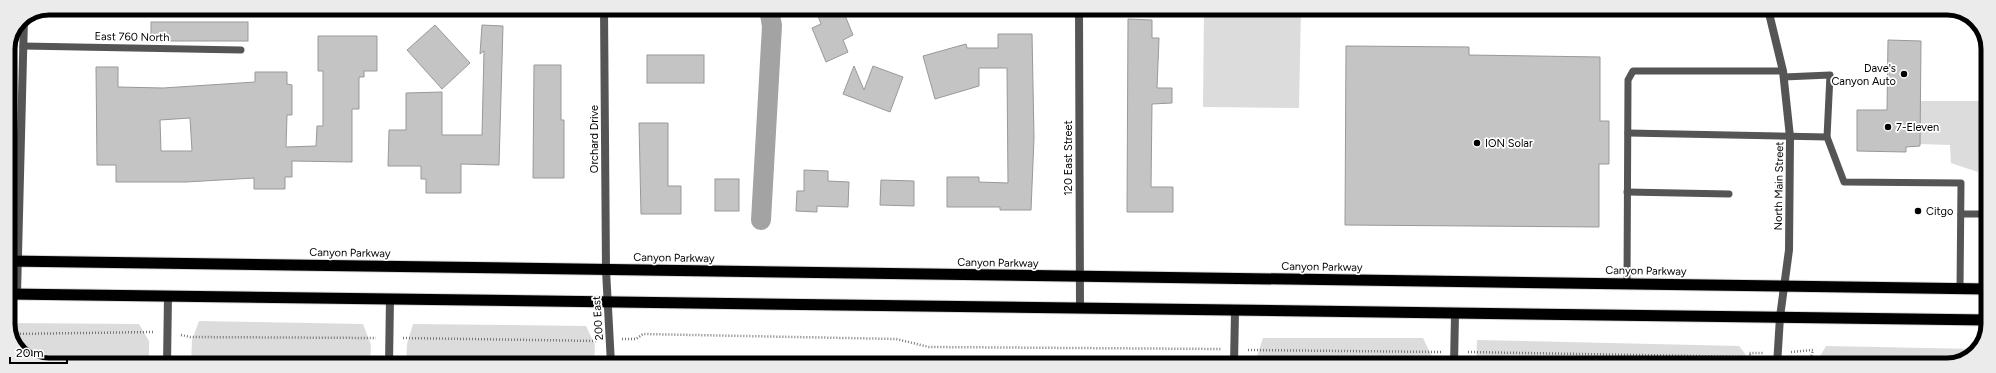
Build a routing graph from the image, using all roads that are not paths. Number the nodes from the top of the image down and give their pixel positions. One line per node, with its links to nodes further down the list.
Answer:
1 (604, 15): 17 (street, Orchard Drive)
2 (1079, 15): 18 (street, 120 East Street)
3 (1769, 15): 7 (street, North Main Street)
4 (24, 27): 5 (street)
5 (23, 46): 6 (lane, East 760 North); 15 (street)
6 (241, 50)
7 (1783, 74): 8 (lane); 9 (street, North Main Street); 10 (lane)
8 (1628, 133): 9 (lane); 11 (lane)
9 (1790, 137): 10 (lane); 20 (street, North Main Street)
10 (1826, 137): 13 (lane)
11 (1627, 192): 12 (lane); 19 (lane)
12 (1729, 194)
13 (1961, 214): 14 (lane); 21 (lane)
14 (1981, 214)
15 (15, 219)
16 (15, 262): 17 (highway, Canyon Parkway)
17 (606, 270): 18 (highway, Canyon Parkway); 26 (street, 200 East)
18 (1079, 277): 19 (highway, Canyon Parkway); 27 (street, 120 East Street)
19 (1627, 284): 20 (highway, Canyon Parkway)
20 (1783, 286): 21 (highway, Canyon Parkway); 30 (street, North Main Street)
21 (1960, 289): 22 (highway, Canyon Parkway)
22 (1981, 289)
23 (15, 294): 24 (highway)
24 (168, 296): 25 (highway); 32 (street)
25 (390, 298): 26 (highway); 33 (street)
26 (608, 301): 27 (highway); 34 (street, 200 East)
27 (1080, 308): 28 (highway)
28 (1235, 311): 29 (highway); 35 (street)
29 (1455, 314): 30 (highway); 36 (street)
30 (1780, 317): 31 (highway); 37 (street, North Main Street)
31 (1981, 320)
32 (167, 358)
33 (390, 358)
34 (611, 358)
35 (1234, 358)
36 (1454, 358)
37 (1777, 358)

